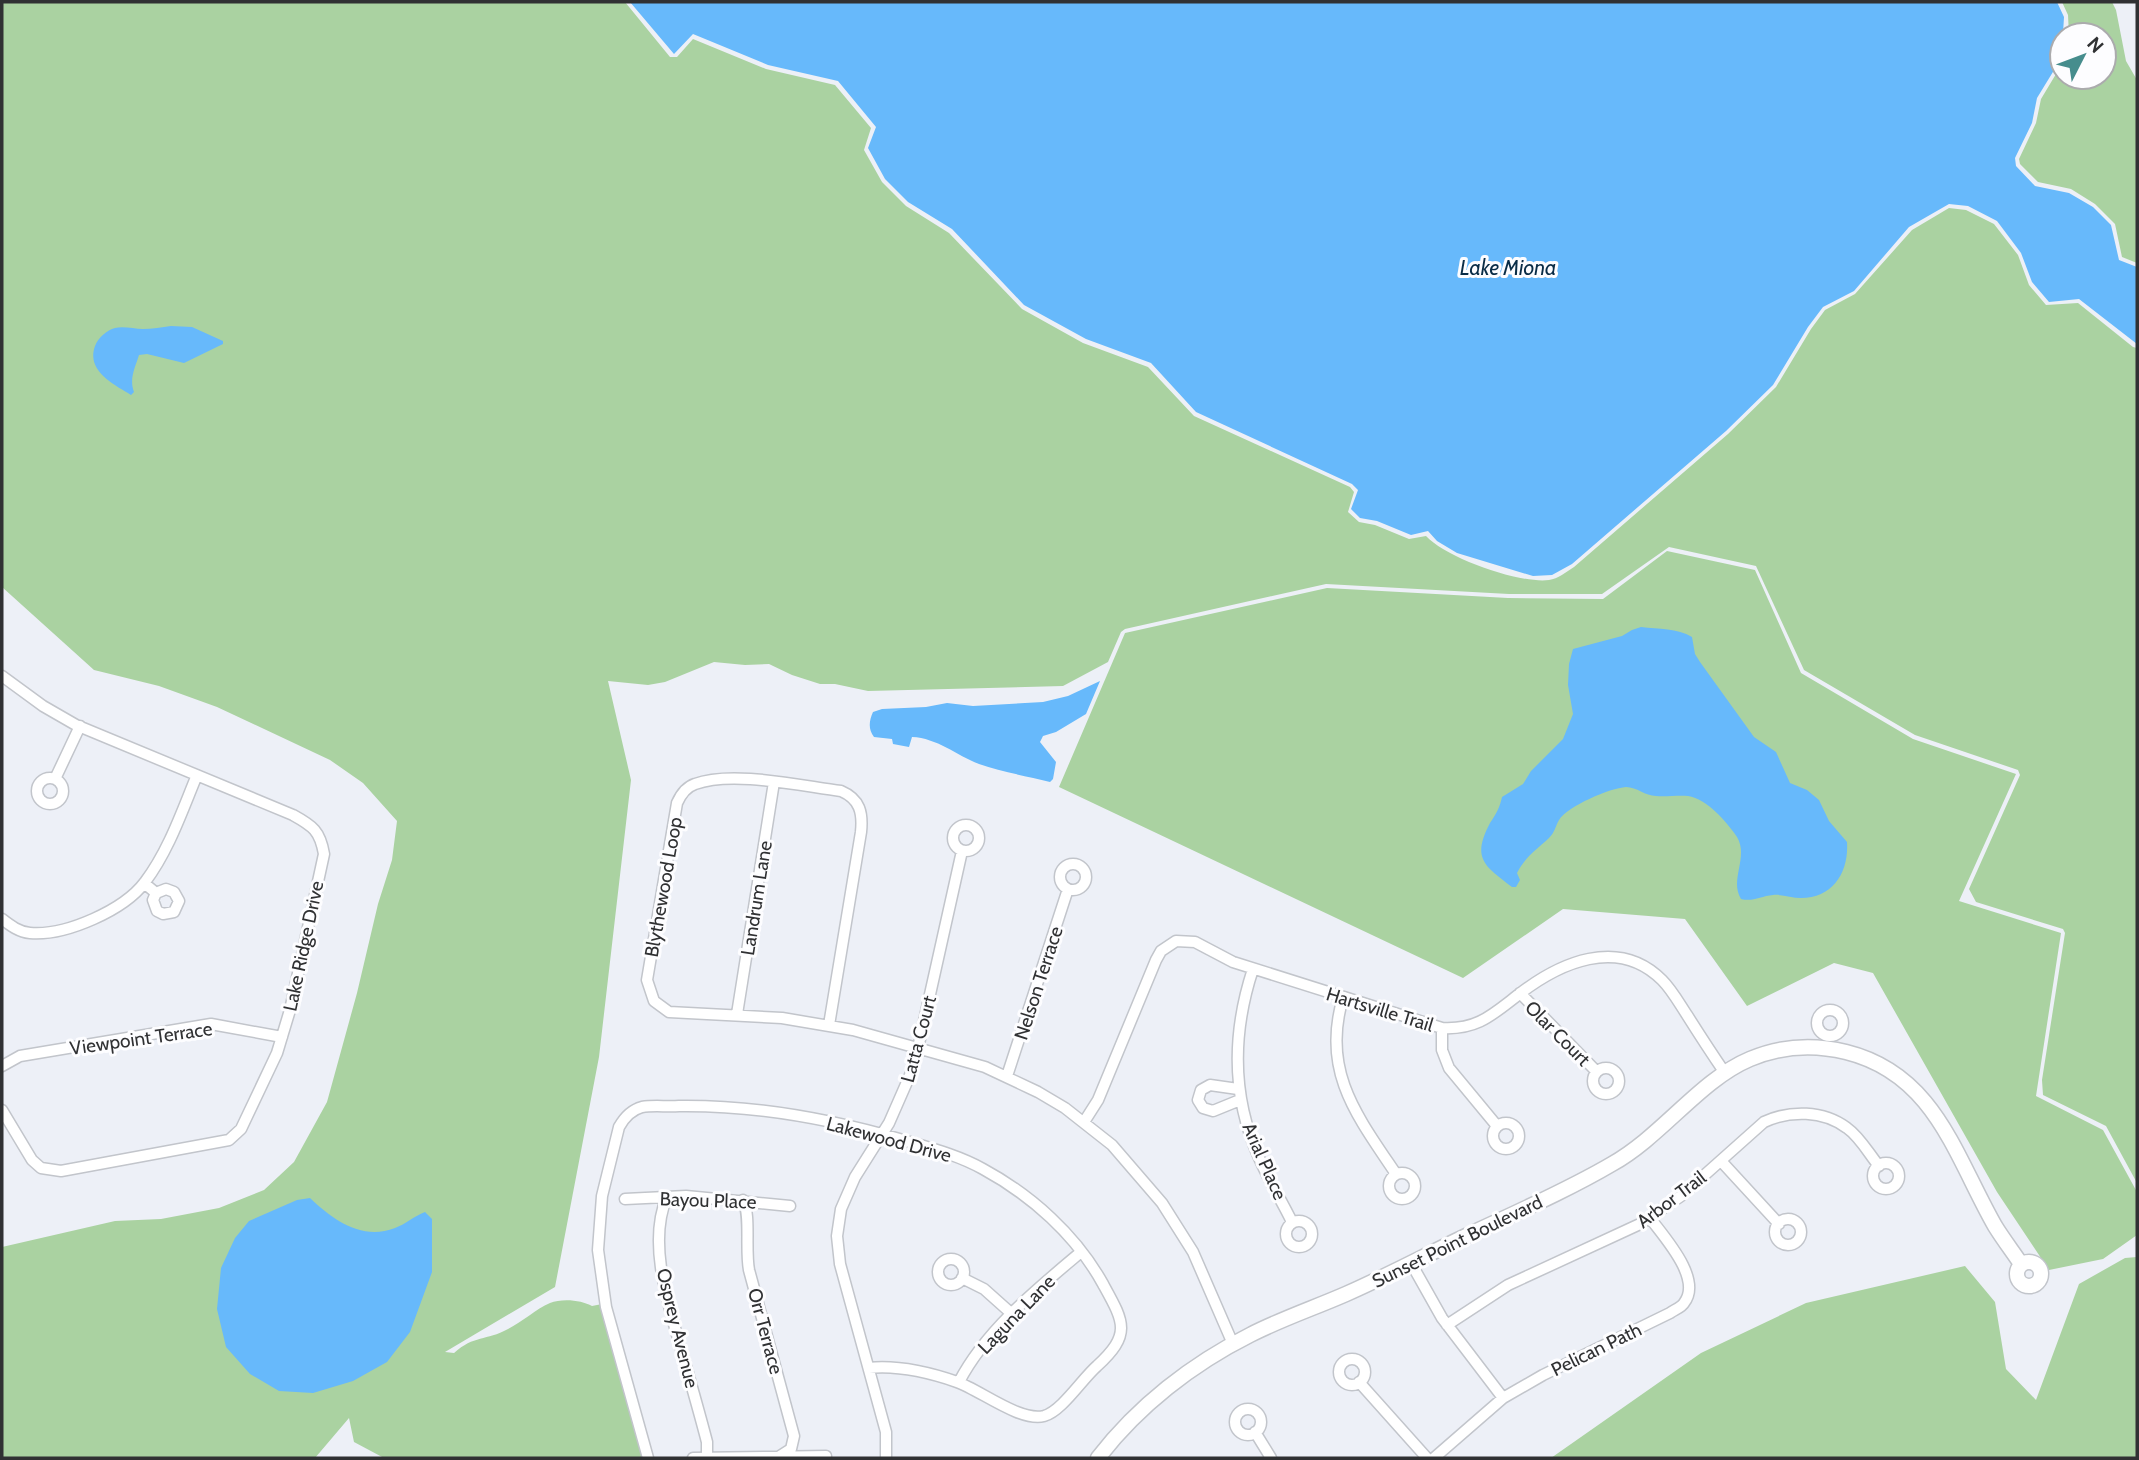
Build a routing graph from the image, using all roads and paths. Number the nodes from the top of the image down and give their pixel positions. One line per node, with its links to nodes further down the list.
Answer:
1 (2, 676): 2 (street, Lake Ridge Drive)
2 (80, 726): 3 (street, Lake Ridge Drive); 4 (street)
3 (197, 775): 7 (street); 17 (street, Lake Ridge Drive)
4 (55, 779)
5 (774, 782): 14 (street, Landrum Lane); 14 (street, Blythewood Loop); 15 (street, Blythewood Loop)
6 (962, 851): 18 (street, Latta Court)
7 (144, 883): 9 (street); 10 (street)
8 (1069, 889): 22 (street, Nelson Terrace)
9 (156, 893)
10 (2, 919)
11 (1253, 969): 13 (street, Hartsville Trail); 24 (street, Hartsville Trail); 35 (street, Arial Place)
12 (1520, 993): 16 (street, Hartsville Trail); 20 (street, Olar Court); 21 (street, Hartsville Trail)
13 (1343, 998): 16 (street, Hartsville Trail); 29 (street)
14 (737, 1014): 15 (street, Blythewood Loop)
15 (829, 1025): 18 (street, Blythewood Loop)
16 (1442, 1028): 25 (street)
17 (282, 1037): 19 (street, Viewpoint Terrace); 23 (street, Lake Ridge Drive)
18 (919, 1048): 22 (street, Blythewood Loop); 26 (street, Latta Court)
19 (2, 1066)
20 (1596, 1071)
21 (1725, 1073): 38 (street, Sunset Point Boulevard); 39 (street, Sunset Point Boulevard)
22 (1007, 1076): 24 (street, Blythewood Loop)
23 (2, 1110)
24 (1084, 1122): 43 (street, Blythewood Loop)
25 (1497, 1126)
26 (882, 1134): 37 (street, Lakewood Drive); 44 (street, Latta Court); 51 (street, Lakewood Drive)
27 (1721, 1161): 28 (street, Arbor Trail); 34 (street, Arbor Trail); 36 (street)
28 (1879, 1166)
29 (1396, 1174)
30 (667, 1197): 31 (street, Bayou Place); 32 (street, Bayou Place); 53 (street, Osprey Avenue)
31 (625, 1199)
32 (743, 1200): 33 (street, Bayou Place); 49 (street, Orr Terrace)
33 (790, 1206)
34 (1650, 1218): 42 (street, Arbor Trail); 47 (street, Pelican Path)
35 (1292, 1222)
36 (1779, 1224)
37 (1081, 1252): 41 (street, Laguna Lane); 45 (street, Lakewood Drive)
38 (1412, 1263): 42 (street); 43 (street, Sunset Point Boulevard)
39 (2021, 1264)
40 (962, 1278): 41 (street)
41 (1012, 1314): 45 (street, Laguna Lane)
42 (1447, 1325): 47 (street)
43 (1233, 1344): 55 (street, Sunset Point Boulevard)
44 (869, 1368): 45 (street, Lakewood Drive); 54 (street, Latta Court)
45 (959, 1382)
46 (1359, 1382): 57 (street)
47 (1503, 1398): 58 (street, Pelican Path)
48 (1255, 1432): 56 (street)
49 (780, 1456): 50 (street); 53 (street)
50 (826, 1456)
51 (648, 1458)
52 (693, 1458): 53 (street)
53 (707, 1458)
54 (886, 1458)
55 (1098, 1458)
56 (1271, 1458)
57 (1427, 1458)
58 (1434, 1458)

